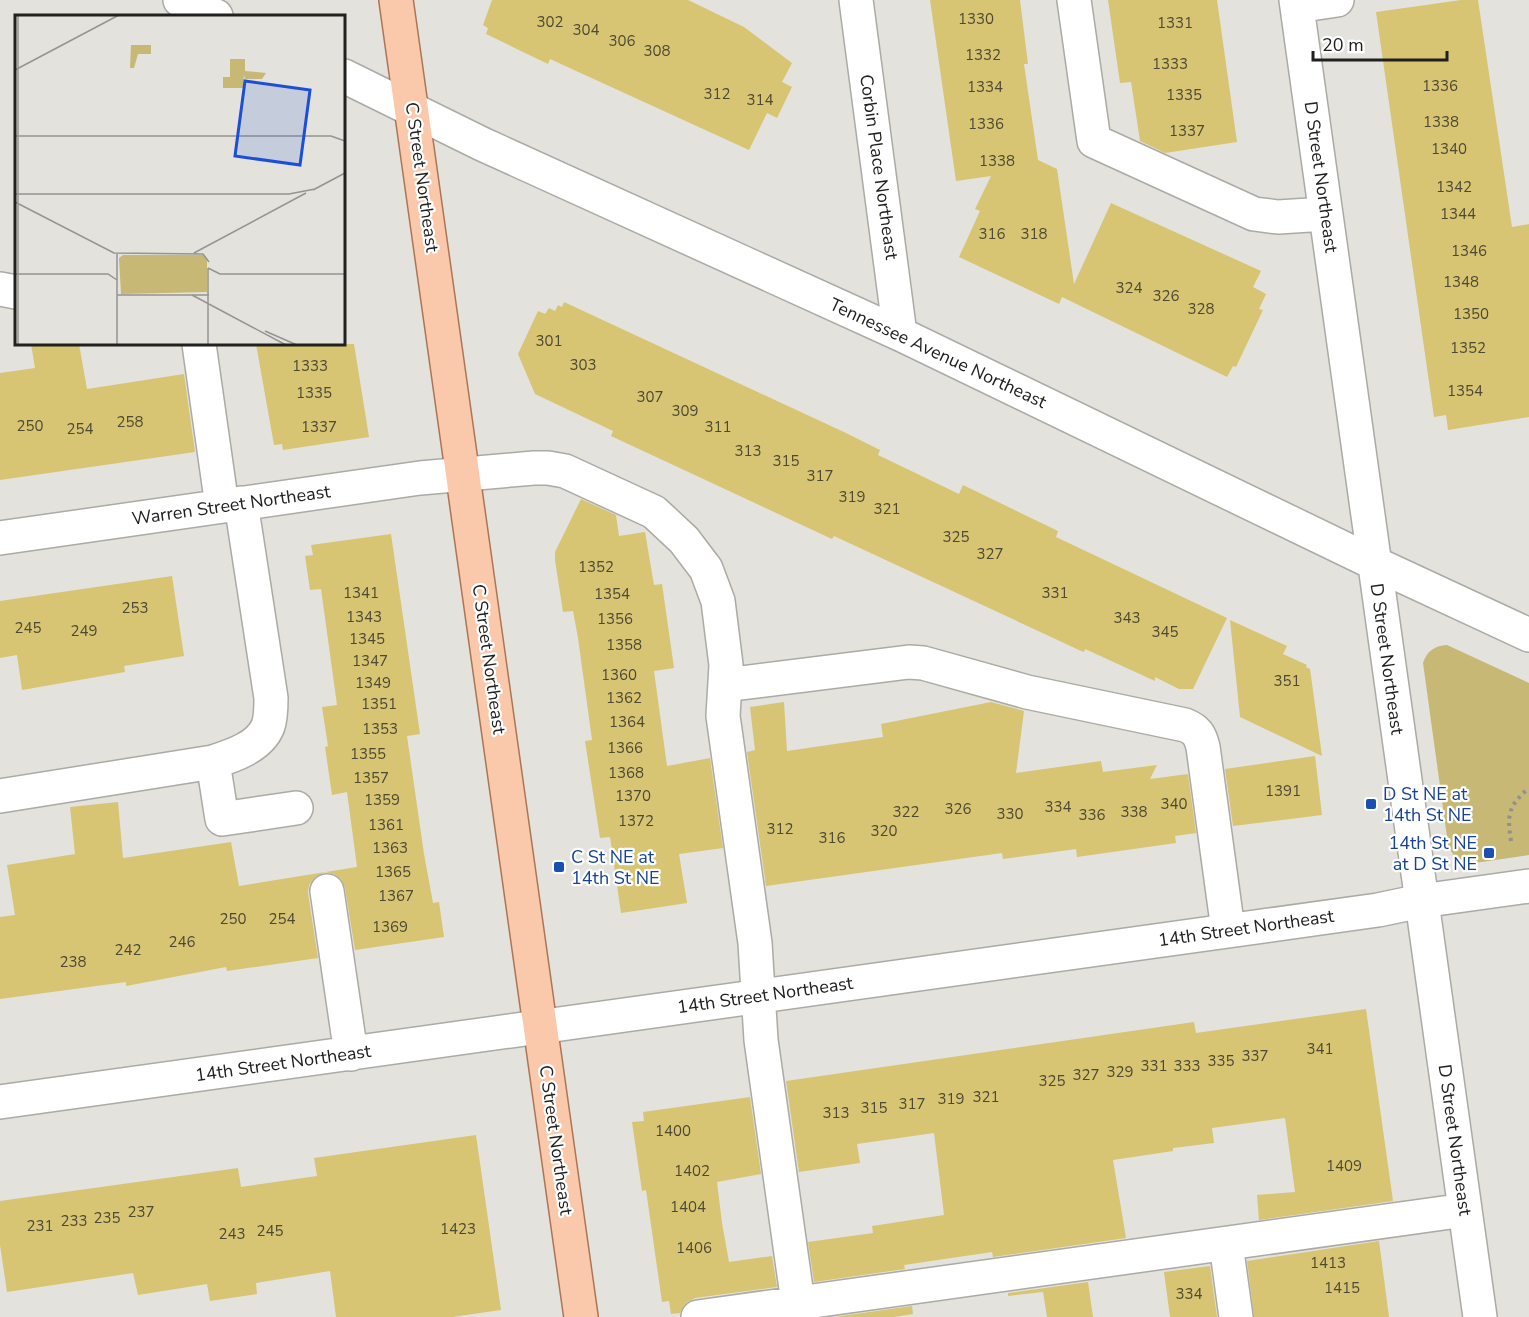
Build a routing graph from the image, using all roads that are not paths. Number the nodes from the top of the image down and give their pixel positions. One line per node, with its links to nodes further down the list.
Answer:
1 (180, 0): 7 (street)
2 (396, 0): 9 (main road, C Street Northeast)
3 (856, 0): 13 (street, Corbin Place Northeast)
4 (1074, 0): 10 (street)
5 (1337, 0): 6 (street)
6 (1296, 3): 10 (street, D Street Northeast)
7 (214, 15)
8 (345, 77): 9 (street, Tennessee Avenue Northeast)
9 (413, 111): 13 (street, Tennessee Avenue Northeast); 15 (main road, C Street Northeast)
10 (1326, 214): 18 (street, D Street Northeast)
11 (0, 289): 12 (street)
12 (15, 292)
13 (900, 334): 18 (street, Tennessee Avenue Northeast)
14 (199, 345): 16 (street)
15 (463, 473): 16 (street, Warren Street Northeast); 20 (street, Warren Street Northeast); 29 (main road, C Street Northeast)
16 (231, 505): 17 (street, Warren Street Northeast); 21 (street)
17 (0, 538)
18 (1374, 562): 19 (street, Tennessee Avenue Northeast); 26 (street, D Street Northeast)
19 (1529, 635)
20 (725, 685): 27 (street); 28 (street, Warren Street Northeast)
21 (213, 762): 22 (street); 23 (street)
22 (0, 796)
23 (296, 808)
24 (1529, 886): 26 (street, 14th Street Northeast)
25 (327, 891): 30 (street)
26 (1421, 901): 27 (street, 14th Street Northeast); 32 (street, D Street Northeast)
27 (1228, 930): 28 (street, 14th Street Northeast)
28 (759, 996): 29 (street, 14th Street Northeast); 34 (street, Warren Street Northeast)
29 (540, 1027): 30 (street, 14th Street Northeast); 36 (main road, C Street Northeast)
30 (351, 1054): 31 (street, 14th Street Northeast)
31 (0, 1102)
32 (1465, 1210): 33 (street); 39 (street, D Street Northeast)
33 (1226, 1244): 35 (street); 38 (street)
34 (798, 1303): 35 (street); 37 (street)
35 (847, 1307)
36 (581, 1317)
37 (698, 1317)
38 (1236, 1317)
39 (1480, 1317)

